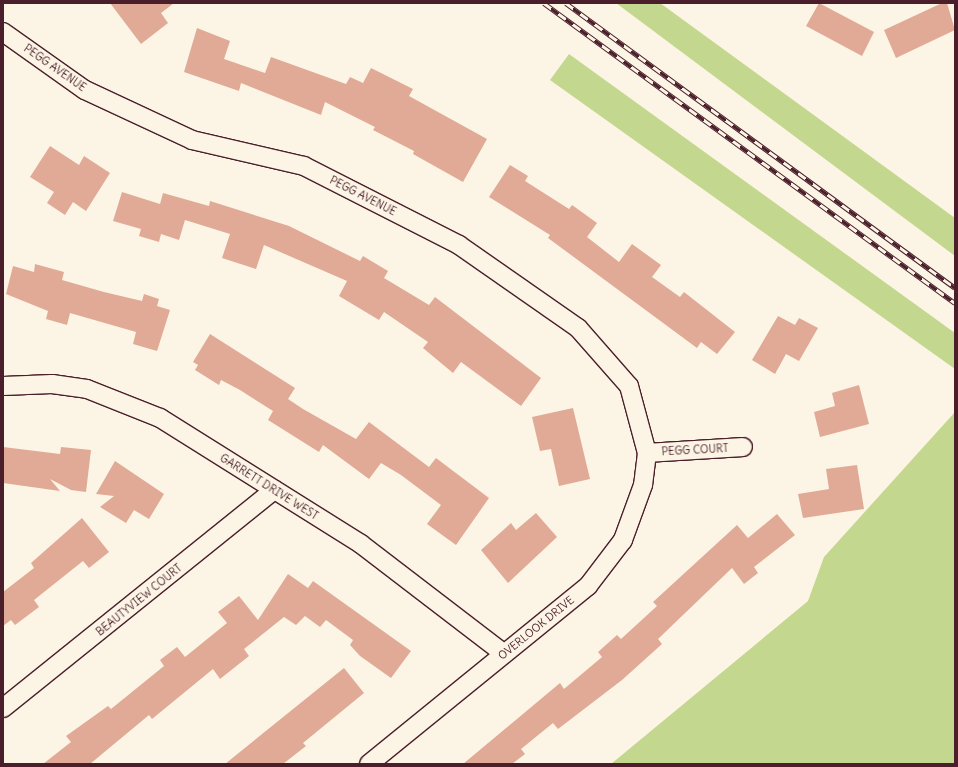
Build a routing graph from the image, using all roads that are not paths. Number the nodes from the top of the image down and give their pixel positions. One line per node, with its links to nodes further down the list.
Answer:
1 (3, 32): 4 (street, PEGG AVENUE)
2 (6, 386): 5 (street, GARRETT DRIVE WEST)
3 (743, 447): 4 (street, PEGG COURT)
4 (647, 453): 6 (street, OVERLOOK DRIVE)
5 (274, 490): 6 (street, GARRETT DRIVE WEST); 7 (street, BEAUTYVIEW COURT)
6 (503, 654): 8 (street, OVERLOOK DRIVE)
7 (3, 708)
8 (369, 764)

